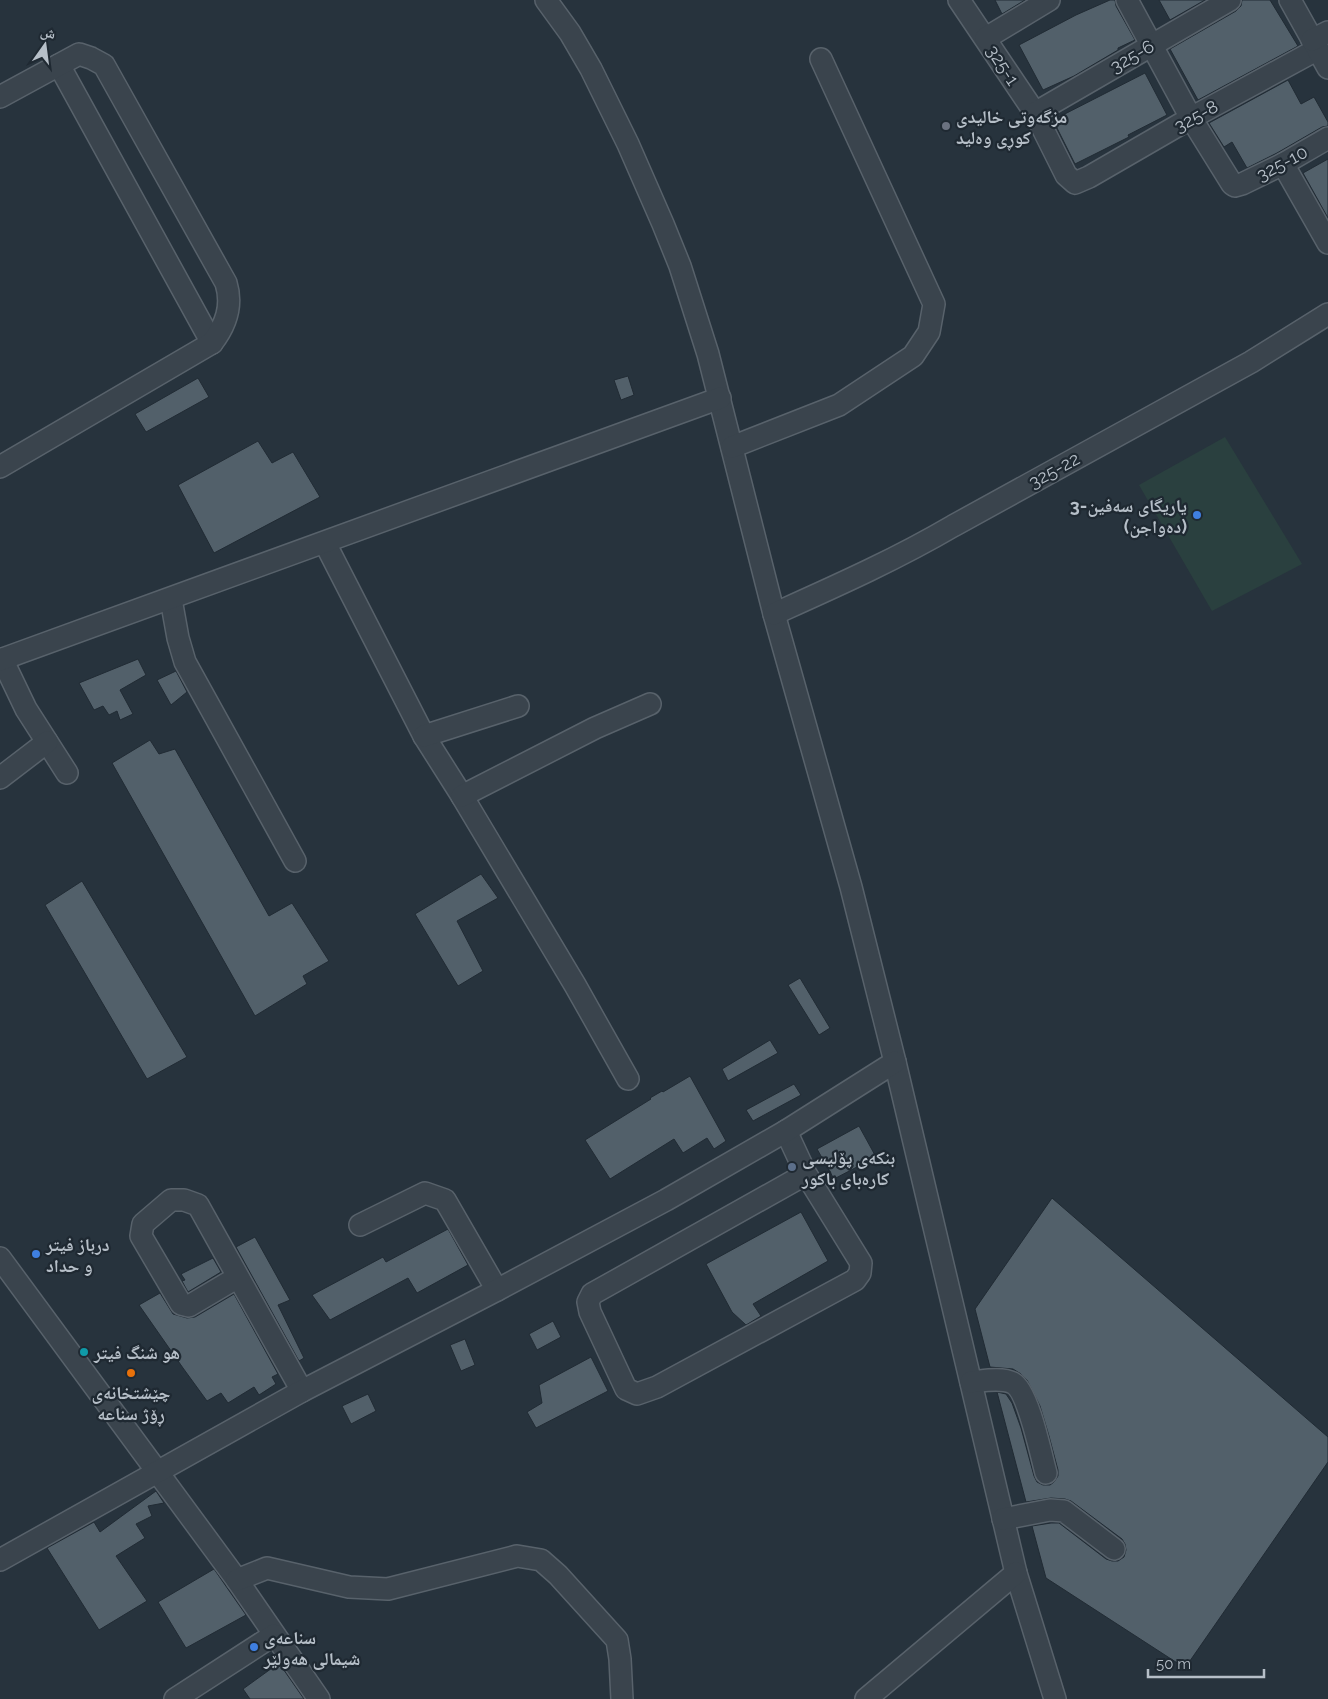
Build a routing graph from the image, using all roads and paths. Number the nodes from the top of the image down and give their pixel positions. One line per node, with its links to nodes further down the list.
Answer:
1 (546, 0): 22 (street)
2 (959, 0): 7 (street, 325-1)
3 (1049, 0): 7 (street)
4 (1127, 0): 9 (street)
5 (1230, 0): 9 (street, 325-6)
6 (1290, 0): 8 (street)
7 (986, 38): 14 (street, 325-1)
8 (1319, 40): 12 (street); 15 (street, 325-8)
9 (1151, 45): 14 (street, 325-6); 15 (street)
10 (821, 59): 23 (street)
11 (59, 65): 13 (street); 21 (street); 21 (street)
12 (1328, 68)
13 (0, 96)
14 (1035, 113): 18 (street, 325-1)
15 (1191, 118): 17 (street, 325-10); 18 (street, 325-8)
16 (1328, 138): 17 (street, 325-10)
17 (1283, 164): 19 (street)
18 (1076, 183)
19 (1328, 242)
20 (1328, 314): 27 (street, 325-22)
21 (212, 344): 24 (street)
22 (720, 398): 23 (street); 25 (street)
23 (732, 447): 27 (street)
24 (0, 467)
25 (325, 542): 26 (street); 31 (street)
26 (171, 599): 28 (street); 36 (street)
27 (774, 614): 37 (street)
28 (1, 659): 32 (street)
29 (650, 704): 35 (street)
30 (518, 706): 31 (street)
31 (424, 736): 35 (street)
32 (47, 742): 33 (street); 34 (street)
33 (67, 773)
34 (0, 778)
35 (462, 796): 38 (street)
36 (295, 861)
37 (895, 1062): 39 (street); 45 (street)
38 (628, 1079)
39 (786, 1131): 40 (street); 44 (street)
40 (806, 1174): 40 (street)
41 (360, 1225): 44 (street)
42 (0, 1258): 47 (street)
43 (238, 1277): 43 (street); 46 (street)
44 (497, 1290): 46 (street)
45 (971, 1382): 48 (street); 49 (street)
46 (302, 1391): 47 (street)
47 (158, 1472): 51 (street); 53 (street)
48 (1046, 1473)
49 (1003, 1519): 50 (street); 52 (street)
50 (1114, 1549)
51 (0, 1560)
52 (1016, 1573): 58 (street); 59 (street)
53 (236, 1580): 54 (street); 57 (street)
54 (274, 1635): 55 (street); 56 (street)
55 (175, 1699)
56 (319, 1699)
57 (622, 1699)
58 (866, 1699)
59 (1055, 1699)

